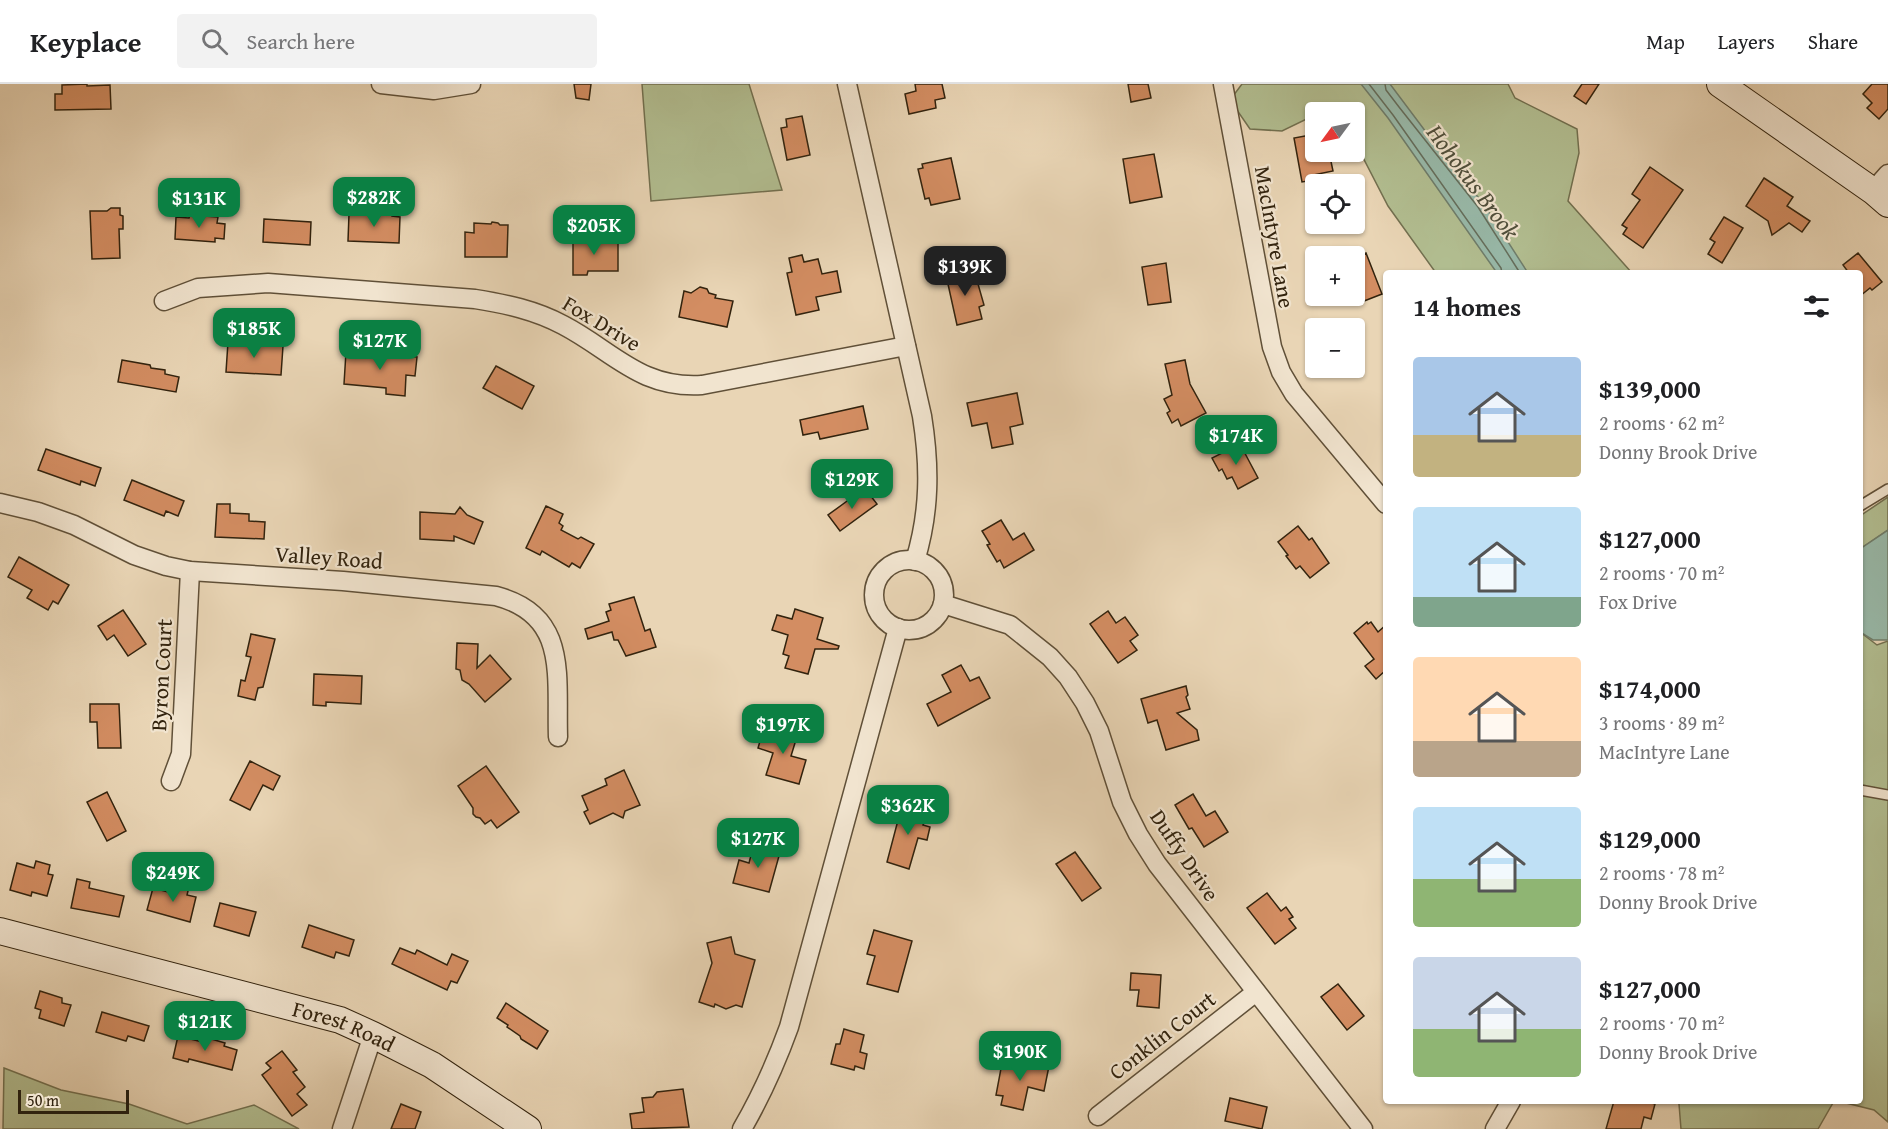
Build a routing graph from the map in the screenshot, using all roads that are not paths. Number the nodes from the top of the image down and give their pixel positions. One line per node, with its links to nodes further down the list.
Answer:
1 (381, 84): 2 (street)
2 (471, 84)
3 (847, 84): 8 (street)
4 (1223, 84): 10 (street, MacIntyre Lane)
5 (1720, 84): 6 (main road)
6 (1883, 190)
7 (164, 301): 8 (street, Fox Drive)
8 (906, 346): 13 (street)
9 (1888, 489): 12 (lane)
10 (1383, 500)
11 (0, 502): 14 (street, Valley Road)
12 (1863, 504)
13 (915, 561): 15 (street); 16 (street)
14 (190, 571): 17 (street, Valley Road); 18 (street, Byron Court)
15 (943, 604): 16 (street); 22 (street, Duffy Drive)
16 (898, 628): 28 (street)
17 (558, 737)
18 (171, 781)
19 (1863, 791): 20 (lane)
20 (1888, 795)
21 (0, 930): 23 (main road, Forest Road)
22 (1256, 992): 25 (street, Conklin Court); 29 (street, Duffy Drive)
23 (373, 1035): 26 (street); 27 (main road, Forest Road)
24 (1508, 1104): 30 (street)
25 (1098, 1116)
26 (342, 1129)
27 (528, 1129)
28 (742, 1129)
29 (1364, 1129)
30 (1495, 1129)

